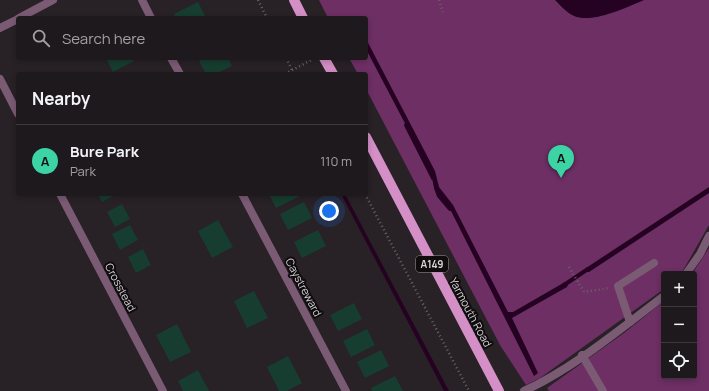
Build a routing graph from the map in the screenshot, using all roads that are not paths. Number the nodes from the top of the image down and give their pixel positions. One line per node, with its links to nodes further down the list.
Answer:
1 (54, 0): 4 (street)
2 (142, 0): 5 (street)
3 (294, 0): 6 (main road)
4 (23, 16)
5 (150, 16)
6 (302, 16)
7 (16, 20): 8 (street)
8 (0, 28)
9 (172, 60): 11 (street)
10 (325, 60): 12 (main road)
11 (179, 72)
12 (332, 72)
13 (0, 79): 14 (street)
14 (16, 110)
15 (368, 141): 26 (main road, Yarmouth Road / A149)
16 (61, 196): 24 (street, Crosstead)
17 (243, 196): 25 (street, Caystreward)
18 (709, 236): 20 (street)
19 (654, 263): 22 (street)
20 (688, 271)
21 (661, 298): 22 (street)
22 (630, 322): 23 (street)
23 (582, 355): 27 (street); 28 (street)
24 (163, 391)
25 (346, 391)
26 (499, 391)
27 (524, 391)
28 (603, 391)

